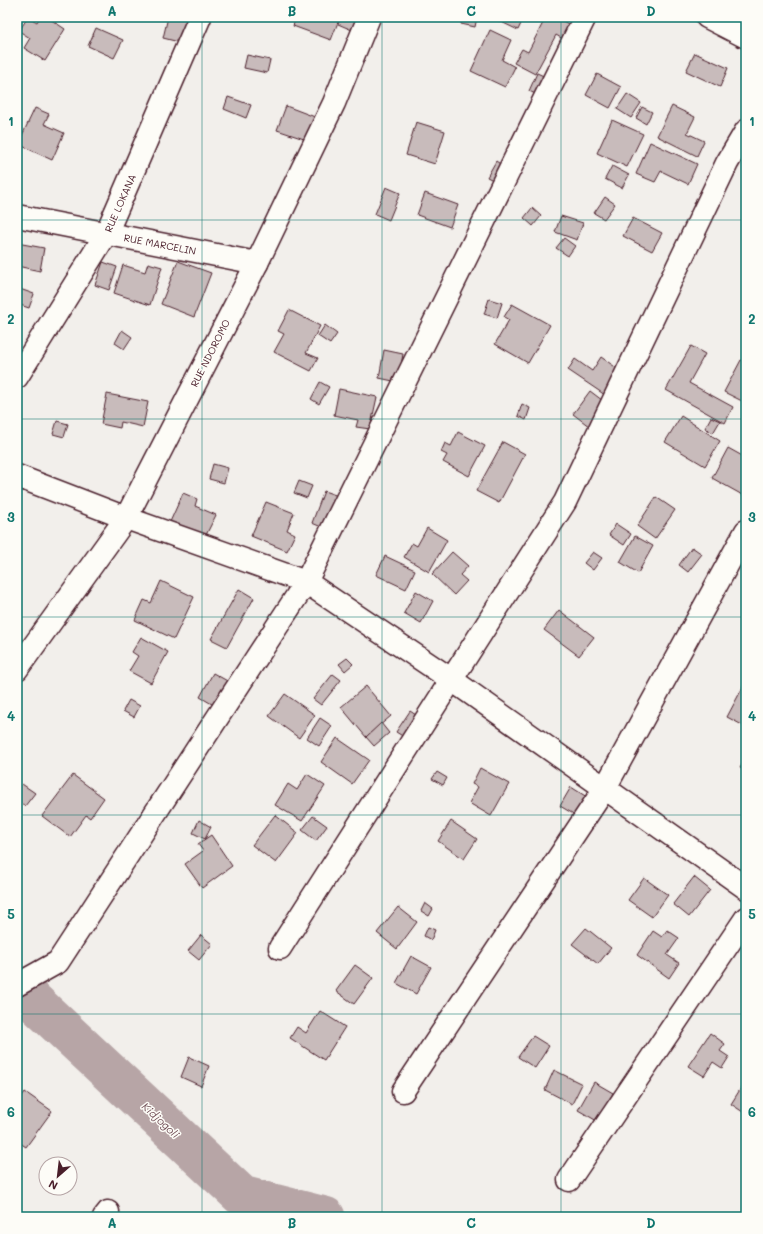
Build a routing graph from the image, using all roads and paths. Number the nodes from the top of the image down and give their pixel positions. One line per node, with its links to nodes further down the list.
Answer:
1 (200, 17): 8 (street, RUE LOKANA)
2 (369, 17): 9 (street, RUE NDOROMO)
3 (585, 17): 14 (street)
4 (707, 17): 5 (street)
5 (746, 37)
6 (746, 131): 16 (street)
7 (17, 216): 8 (street, RUE MARCELIN)
8 (106, 234): 9 (street, RUE MARCELIN); 10 (street, RUE LOKANA)
9 (256, 262): 12 (street, RUE NDOROMO)
10 (17, 377)
11 (17, 476): 12 (street)
12 (126, 518): 14 (street); 15 (street, RUE NDOROMO)
13 (746, 531): 17 (street)
14 (306, 582): 16 (street); 21 (street)
15 (17, 669)
16 (452, 680): 17 (street); 20 (street)
17 (605, 788): 18 (street); 22 (street)
18 (746, 888)
19 (746, 918): 23 (street)
20 (280, 948)
21 (17, 985)
22 (403, 1092)
23 (569, 1180)

